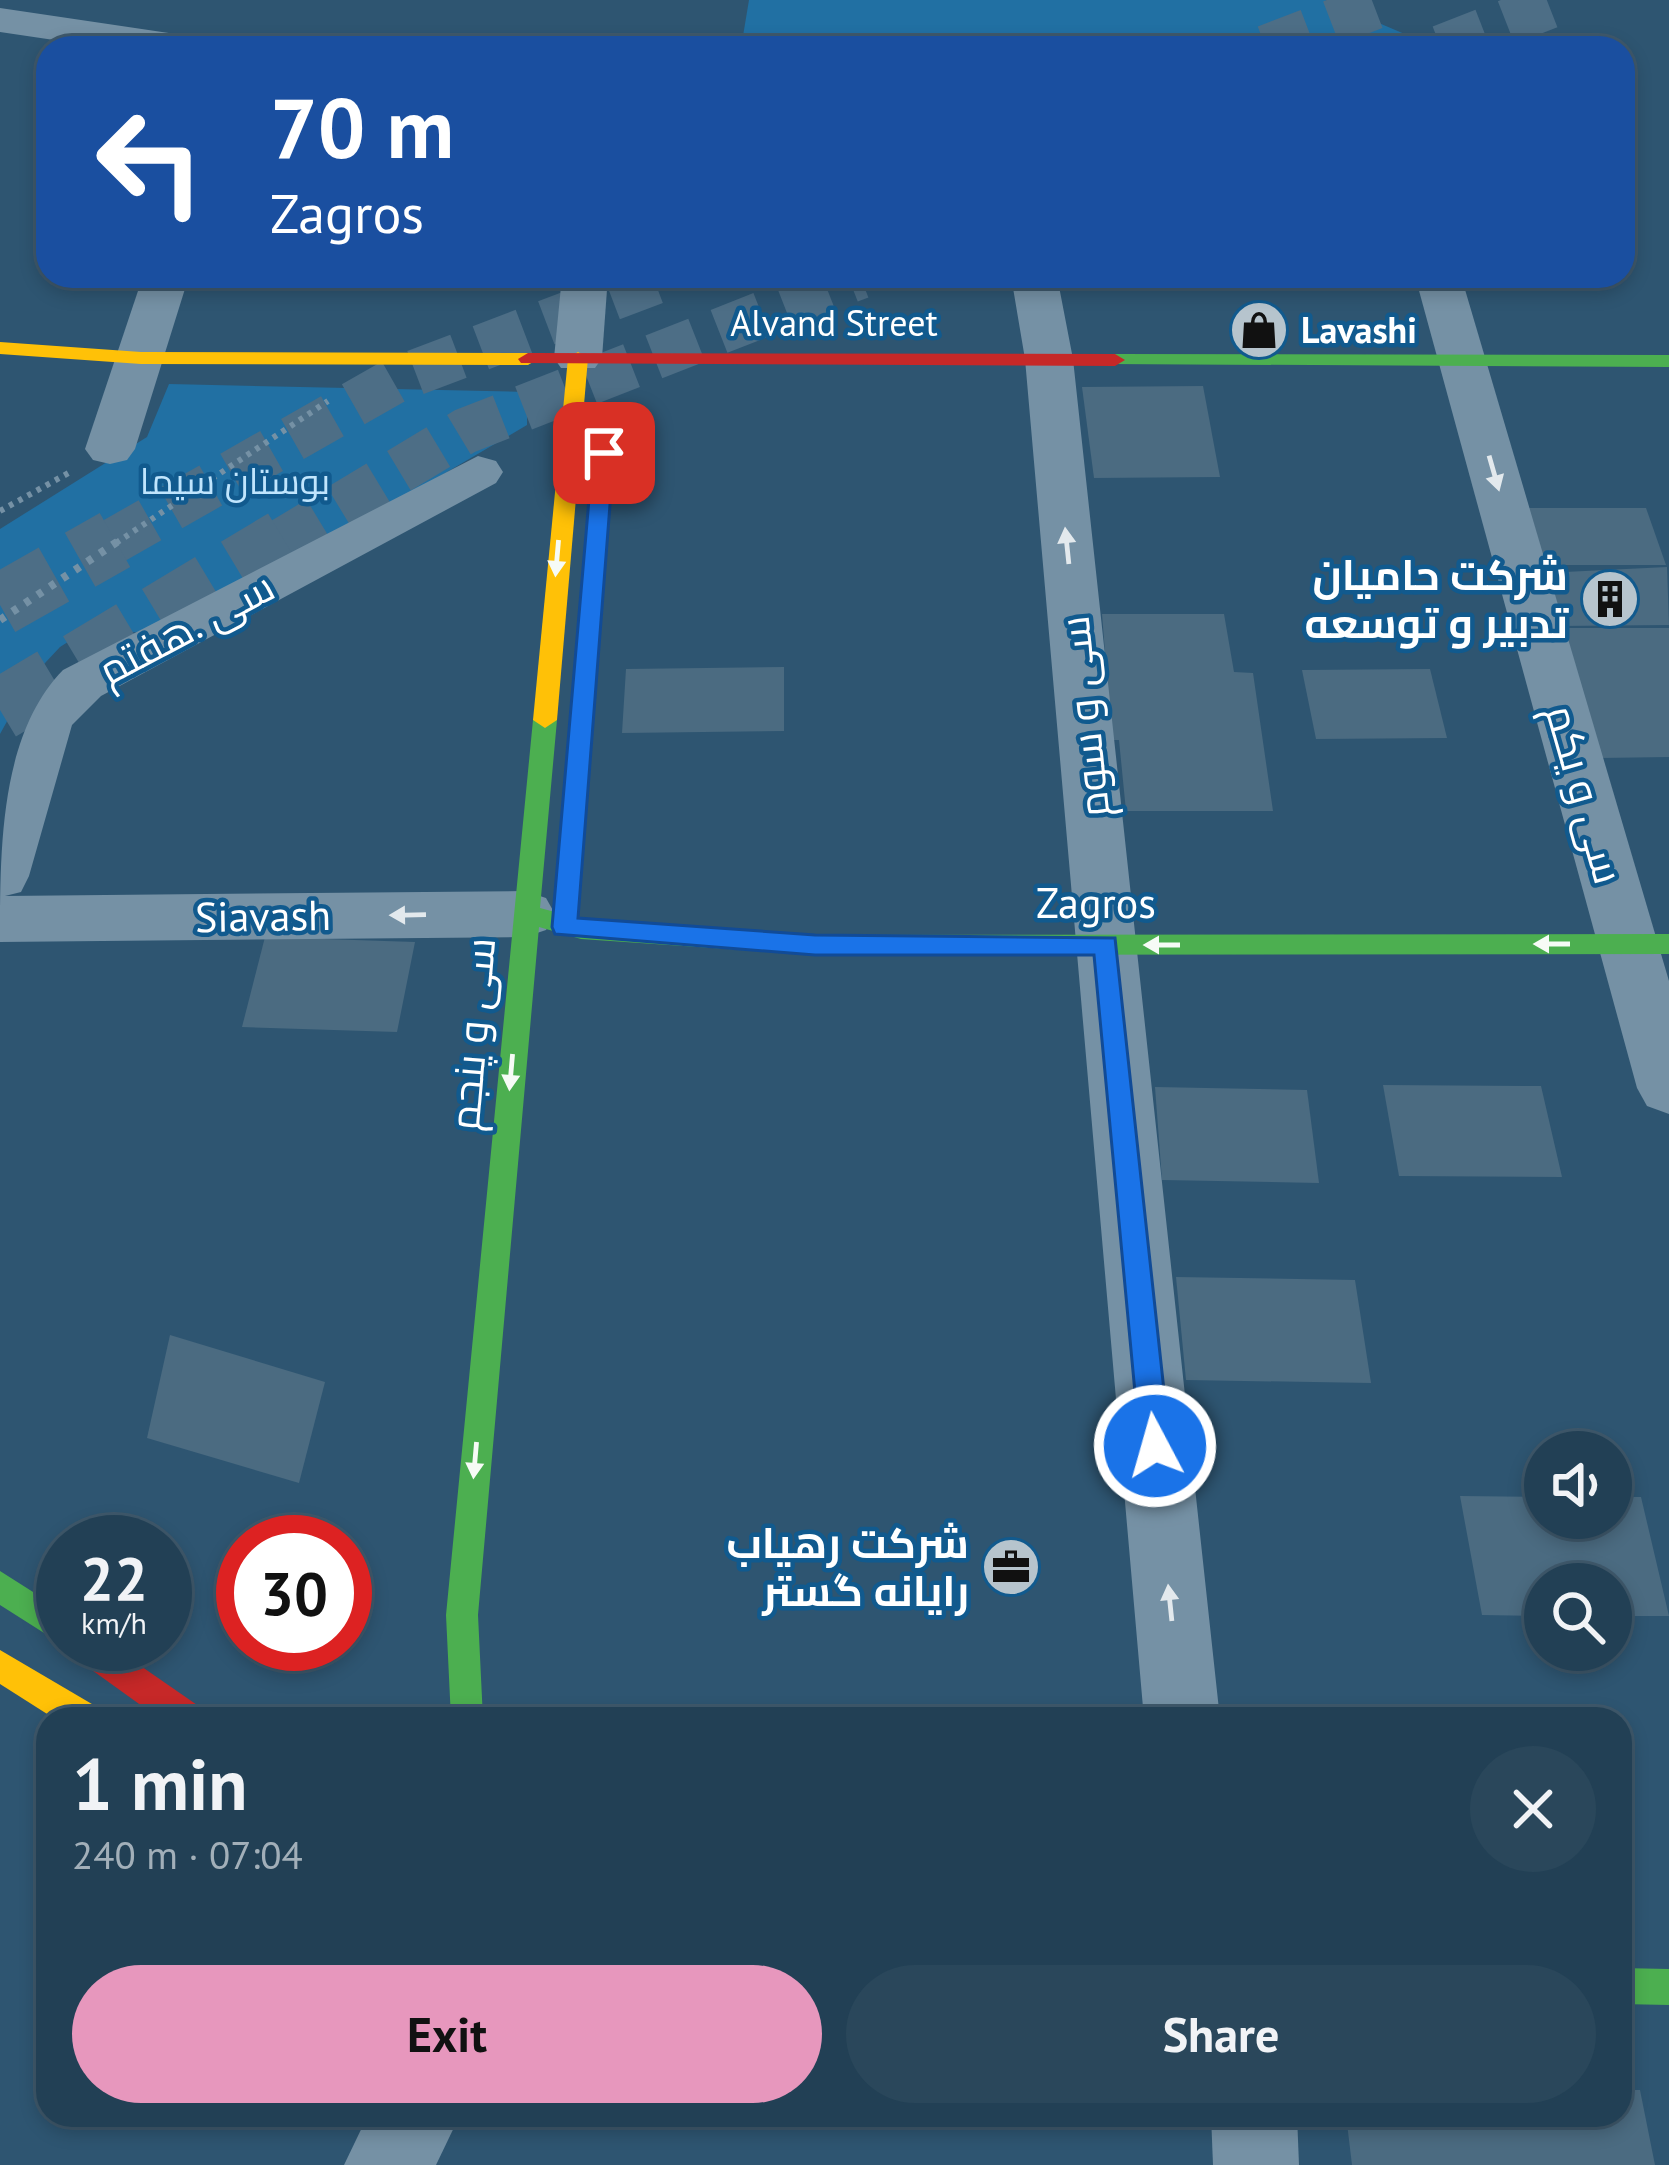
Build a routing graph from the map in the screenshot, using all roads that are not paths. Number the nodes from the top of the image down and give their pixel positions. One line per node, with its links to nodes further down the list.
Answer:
1 (18, 14): 2 (street)
2 (128, 36)
3 (162, 288): 8 (street)
4 (587, 288): 12 (street)
5 (1036, 288): 9 (street, سی و سوم)
6 (1441, 288): 10 (street, سی و یکم)
7 (0, 348): 8 (street, Alvand Street)
8 (141, 358): 12 (street, Alvand Street); 13 (street)
9 (1049, 359): 10 (street, Alvand Street); 12 (street, Alvand Street); 20 (street, سی و سوم, one-way to 9)
10 (1462, 360): 11 (street, Alvand Street); 18 (street, سی و یکم, one-way to 18)
11 (1669, 361)
12 (600, 366): 16 (street, سی و پنجم, one-way to 16)
13 (110, 449)
14 (478, 472): 15 (street, سی .هفتم)
15 (0, 876)
16 (552, 914): 17 (street, Siavash, one-way to 17); 19 (street, Zagros); 23 (street, سی و پنجم)
17 (0, 919)
18 (1648, 944): 20 (street, Zagros, one-way to 20); 24 (street, سی و یکم)
19 (815, 945): 20 (street, Zagros); 21 (street)
20 (1106, 945): 34 (street, سی و سوم, one-way to 20)
21 (628, 962)
22 (549, 994): 23 (street)
23 (515, 1024): 27 (street, سی و پنجم, one-way to 27)
24 (1669, 1088)
25 (0, 1586): 26 (street)
26 (36, 1611)
27 (461, 1615): 30 (street); 33 (street, سی و پنجم)
28 (0, 1666): 31 (street)
29 (120, 1671): 32 (street)
30 (434, 1694)
31 (66, 1707)
32 (171, 1707)
33 (465, 1707)
34 (1181, 1707)
35 (1632, 1986): 36 (street)
36 (1669, 1987)
37 (410, 2127): 39 (street)
38 (1254, 2127): 40 (street)
39 (387, 2165)
40 (1256, 2165)

